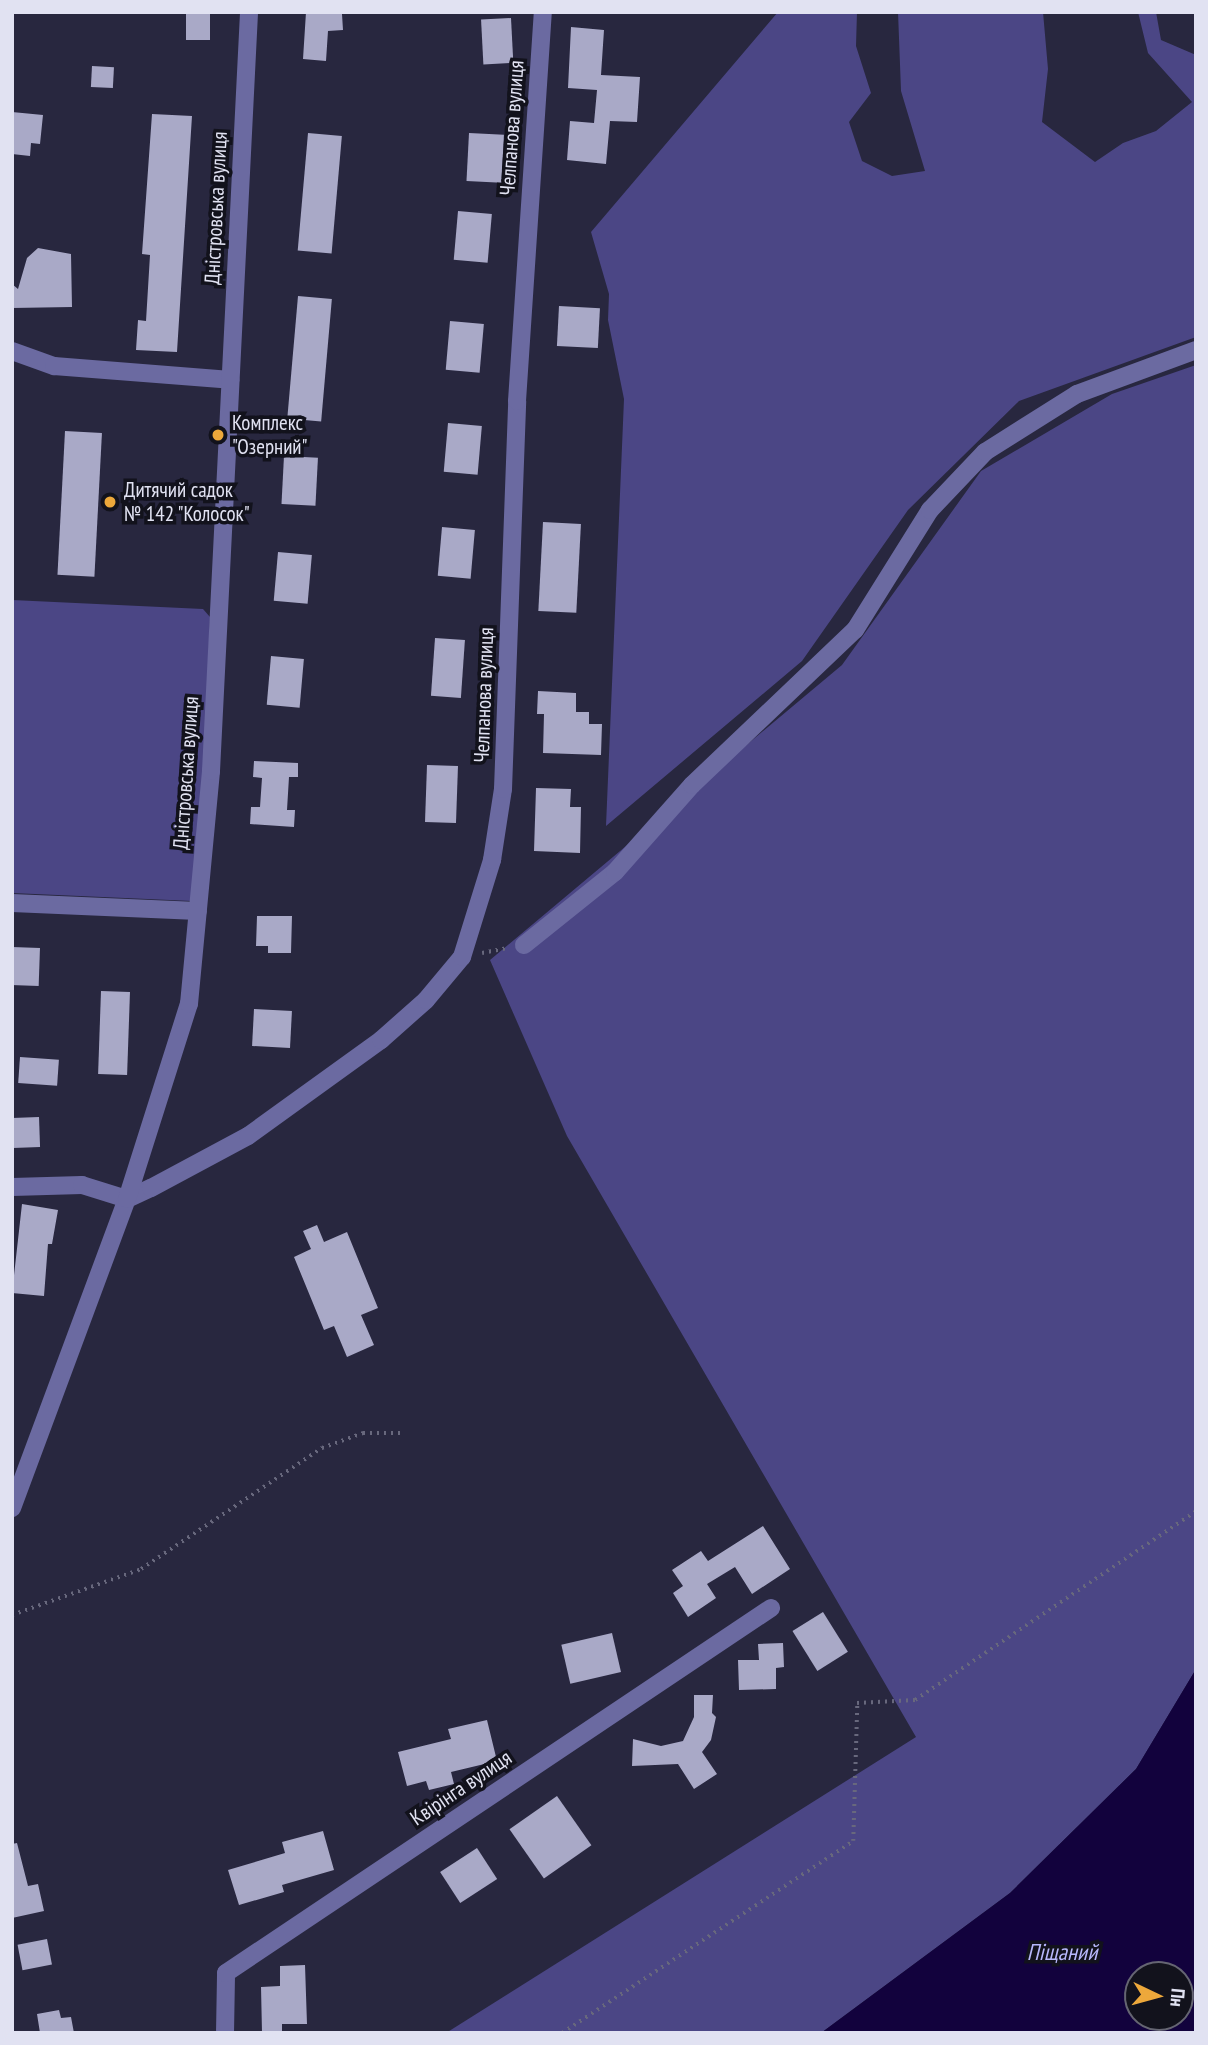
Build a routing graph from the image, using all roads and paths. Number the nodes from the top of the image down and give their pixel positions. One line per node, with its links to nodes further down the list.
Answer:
1 (249, 12): 5 (street, Дністровська вулиця)
2 (543, 12): 9 (street, Челпанова вулиця)
3 (12, 351): 5 (street)
4 (1196, 351): 8 (street)
5 (230, 380): 7 (street, Дністровська вулиця)
6 (12, 903): 7 (street)
7 (198, 911): 11 (street, Дністровська вулиця)
8 (524, 945): 9 (path)
9 (462, 957): 11 (street, Челпанова вулиця)
10 (12, 1186): 11 (street)
11 (127, 1199): 13 (street, Дністровська вулиця)
12 (403, 1433): 16 (path)
13 (12, 1507)
14 (1196, 1511): 18 (path)
15 (771, 1608): 17 (street, Квірінга вулиця)
16 (12, 1615)
17 (225, 2033)
18 (562, 2033)

